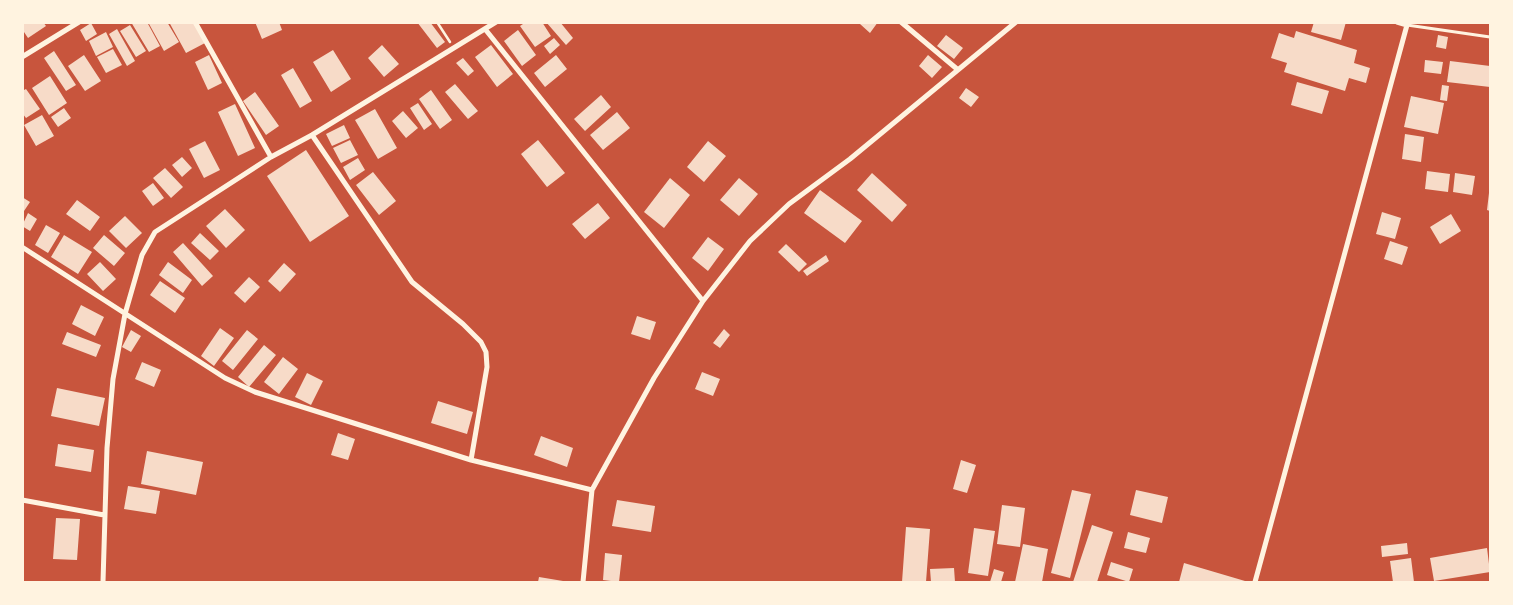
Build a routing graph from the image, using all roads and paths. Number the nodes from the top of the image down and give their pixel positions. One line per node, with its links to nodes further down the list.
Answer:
1 (80, 22): 12 (street)
2 (195, 22): 15 (street)
3 (437, 22): 11 (path)
4 (496, 22): 9 (street)
5 (900, 22): 13 (street)
6 (1016, 22): 13 (street)
7 (1396, 22): 8 (street)
8 (1407, 25): 10 (lane); 25 (street)
9 (485, 29): 11 (street); 17 (street)
10 (1490, 37)
11 (454, 47): 14 (street)
12 (22, 57)
13 (957, 69): 17 (street)
14 (312, 135): 15 (street); 19 (street)
15 (271, 157): 18 (street)
16 (22, 247): 18 (street)
17 (703, 301): 20 (street)
18 (125, 314): 19 (street); 22 (street)
19 (471, 460): 20 (street)
20 (592, 490): 24 (street)
21 (22, 500): 22 (street)
22 (104, 515): 23 (street)
23 (103, 582)
24 (583, 582)
25 (1255, 582)

